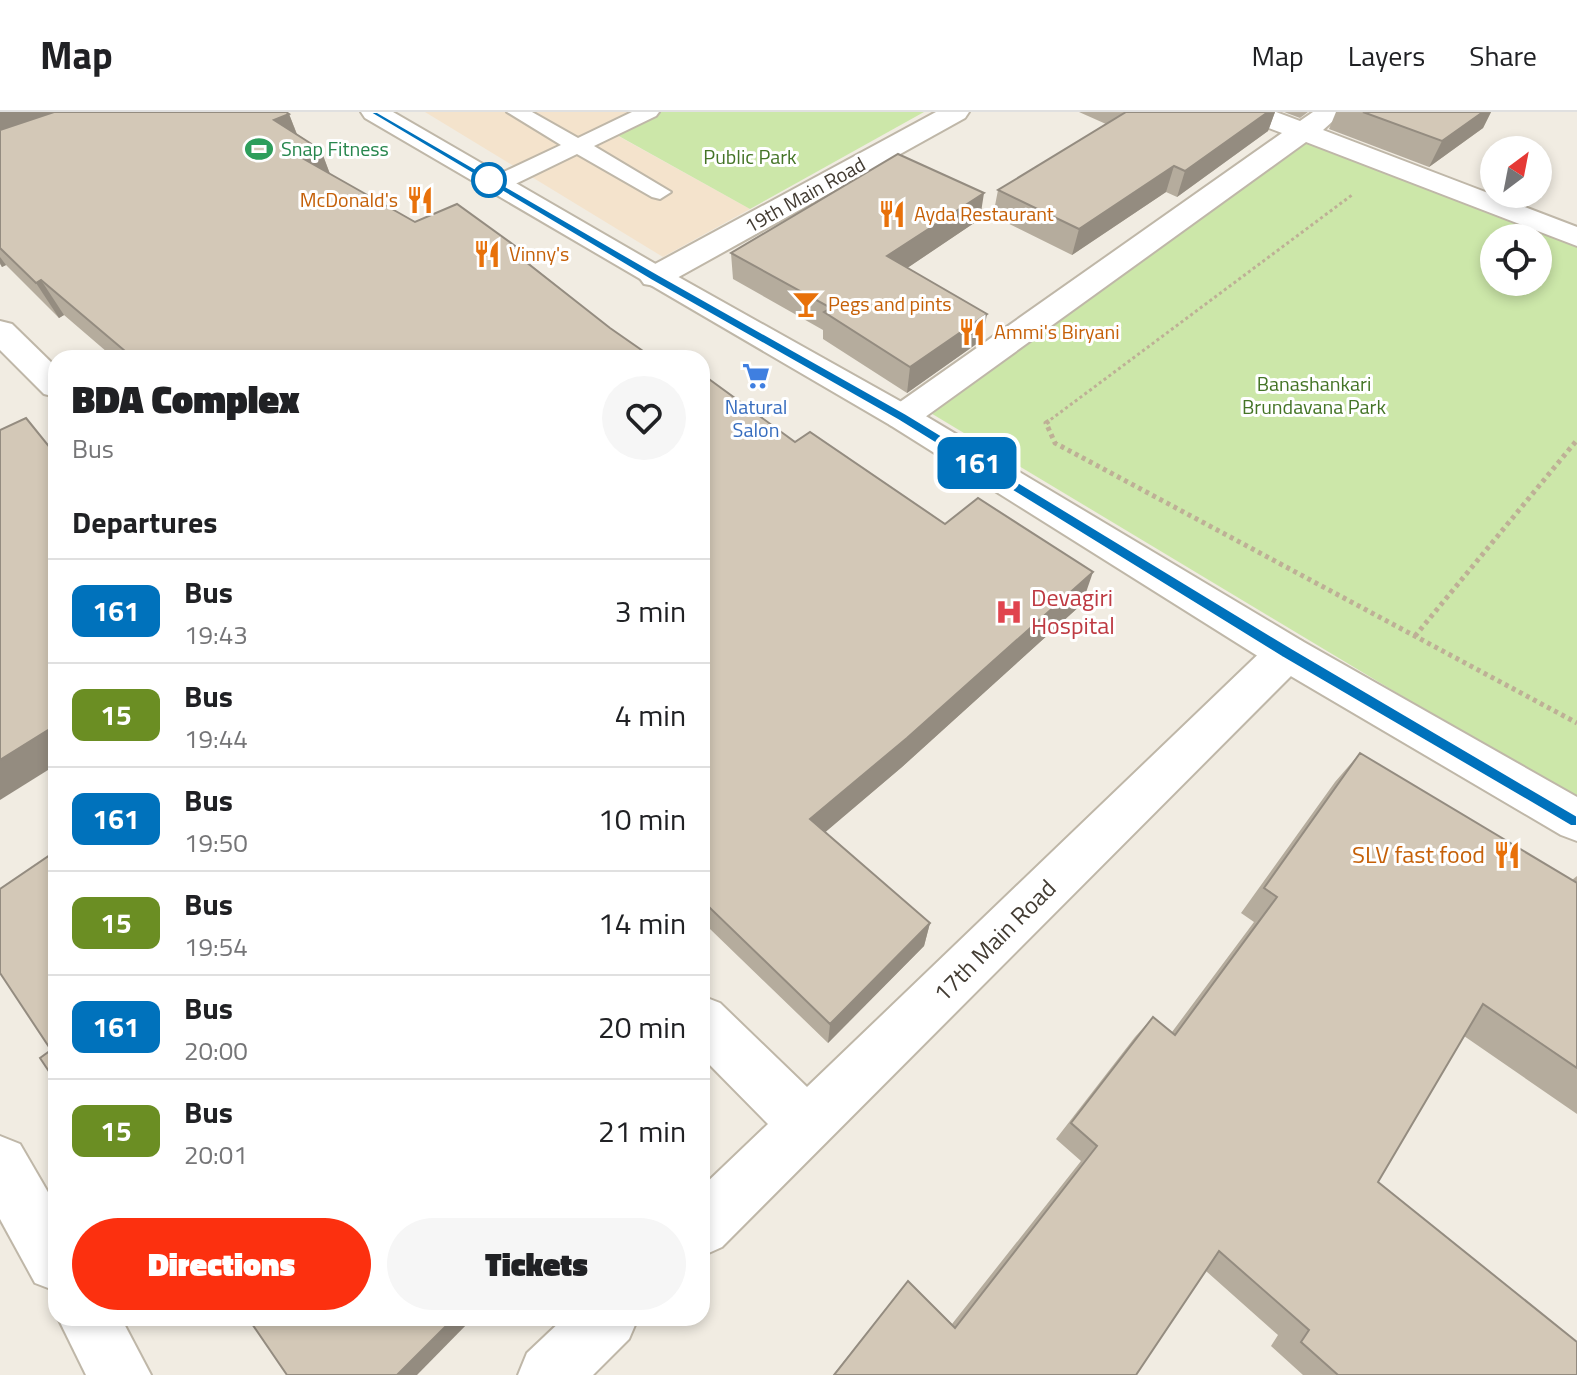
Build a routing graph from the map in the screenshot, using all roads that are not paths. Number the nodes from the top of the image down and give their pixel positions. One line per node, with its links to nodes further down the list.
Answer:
1 (374, 112): 9 (street)
2 (517, 112): 8 (lane)
3 (649, 112): 8 (lane)
4 (956, 112): 12 (street, 19th Main Road)
5 (1252, 112): 7 (street)
6 (1330, 112): 7 (street)
7 (1304, 132): 11 (street); 15 (street)
8 (577, 146): 9 (lane); 10 (lane)
9 (497, 184): 12 (street)
10 (660, 192)
11 (1577, 237)
12 (655, 277): 15 (street)
13 (0, 331): 14 (street)
14 (48, 378)
15 (902, 417): 16 (street)
16 (1287, 653): 17 (street); 19 (street, 17th Main Road)
17 (1577, 821)
18 (710, 1029): 19 (street)
19 (808, 1125): 21 (street, 17th Main Road)
20 (0, 1164): 22 (street)
21 (710, 1219)
22 (48, 1248)
23 (92, 1326): 25 (street)
24 (600, 1326): 26 (street)
25 (120, 1375)
26 (549, 1375)

